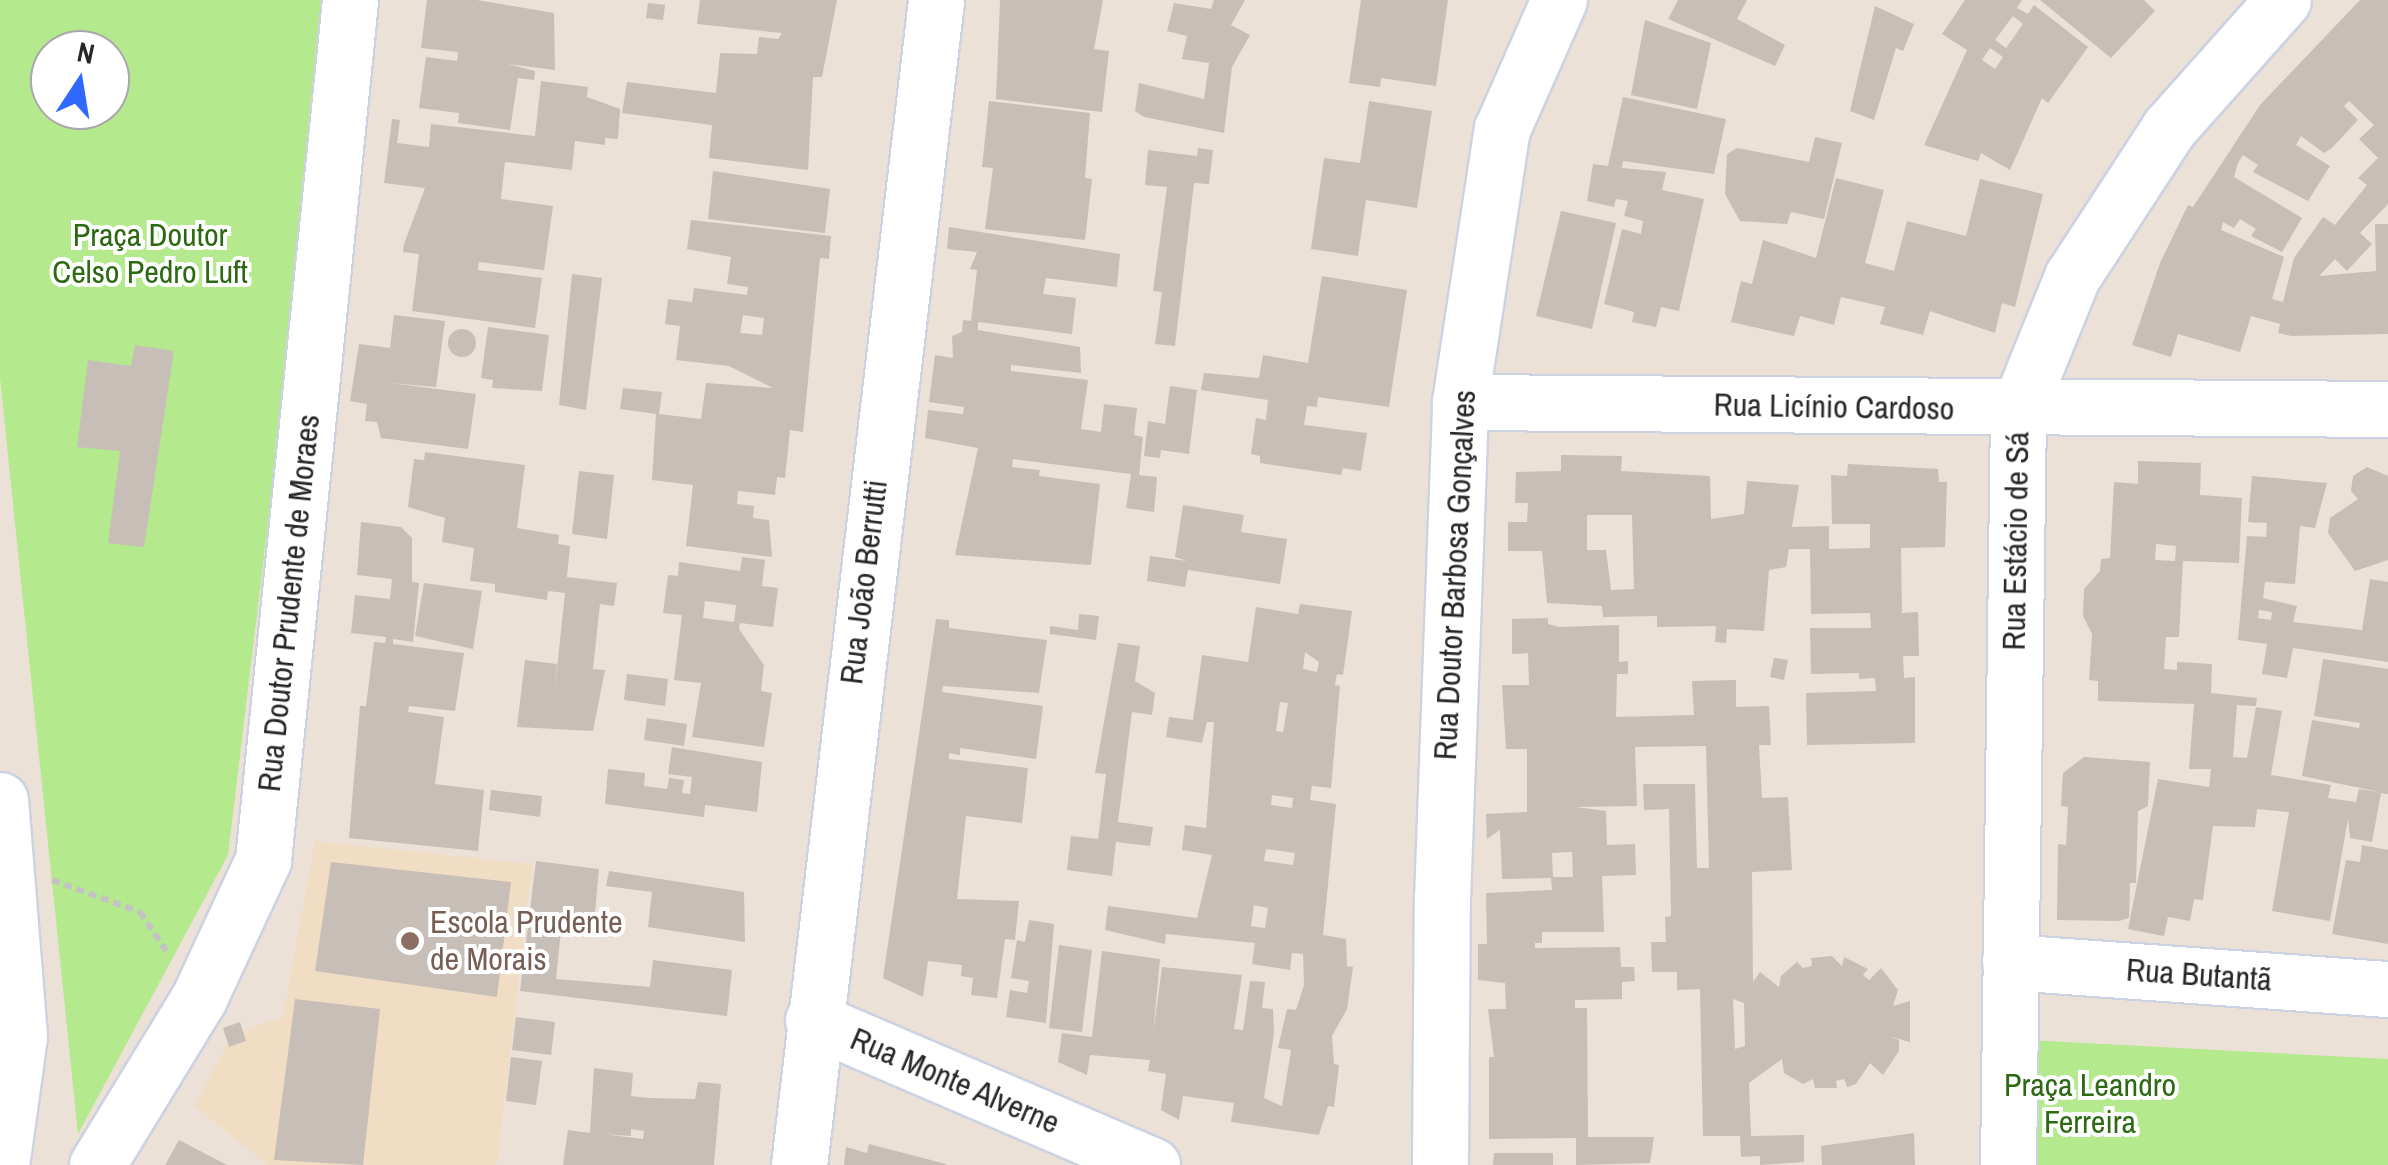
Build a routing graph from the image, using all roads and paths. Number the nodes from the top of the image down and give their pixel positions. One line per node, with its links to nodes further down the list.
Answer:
1 (350, 0): 12 (street, Rua Doutor Prudente de Moraes)
2 (936, 0): 13 (street, Rua João Berrutti)
3 (1560, 0): 5 (street, Rua Doutor Barbosa Gonçalves)
4 (2283, 0): 7 (street, Rua Estácio de Sá)
5 (1460, 402): 7 (street, Rua Licínio Cardoso); 18 (street, Rua Doutor Barbosa Gonçalves)
6 (2388, 409): 7 (street, Rua Licínio Cardoso)
7 (2018, 410): 10 (street, Rua Estácio de Sá)
8 (0, 800): 9 (street)
9 (7, 867): 12 (path); 14 (street)
10 (2010, 962): 11 (street, Rua Butantã); 19 (street, Rua Estácio de Sá)
11 (2388, 989)
12 (199, 998): 15 (street, Rua Doutor Prudente de Moraes)
13 (813, 1020): 16 (street, Rua João Berrutti); 17 (street, Rua Monte Alverne)
14 (14, 1155)
15 (97, 1165)
16 (799, 1165)
17 (1152, 1165)
18 (1440, 1165)
19 (2008, 1165)

